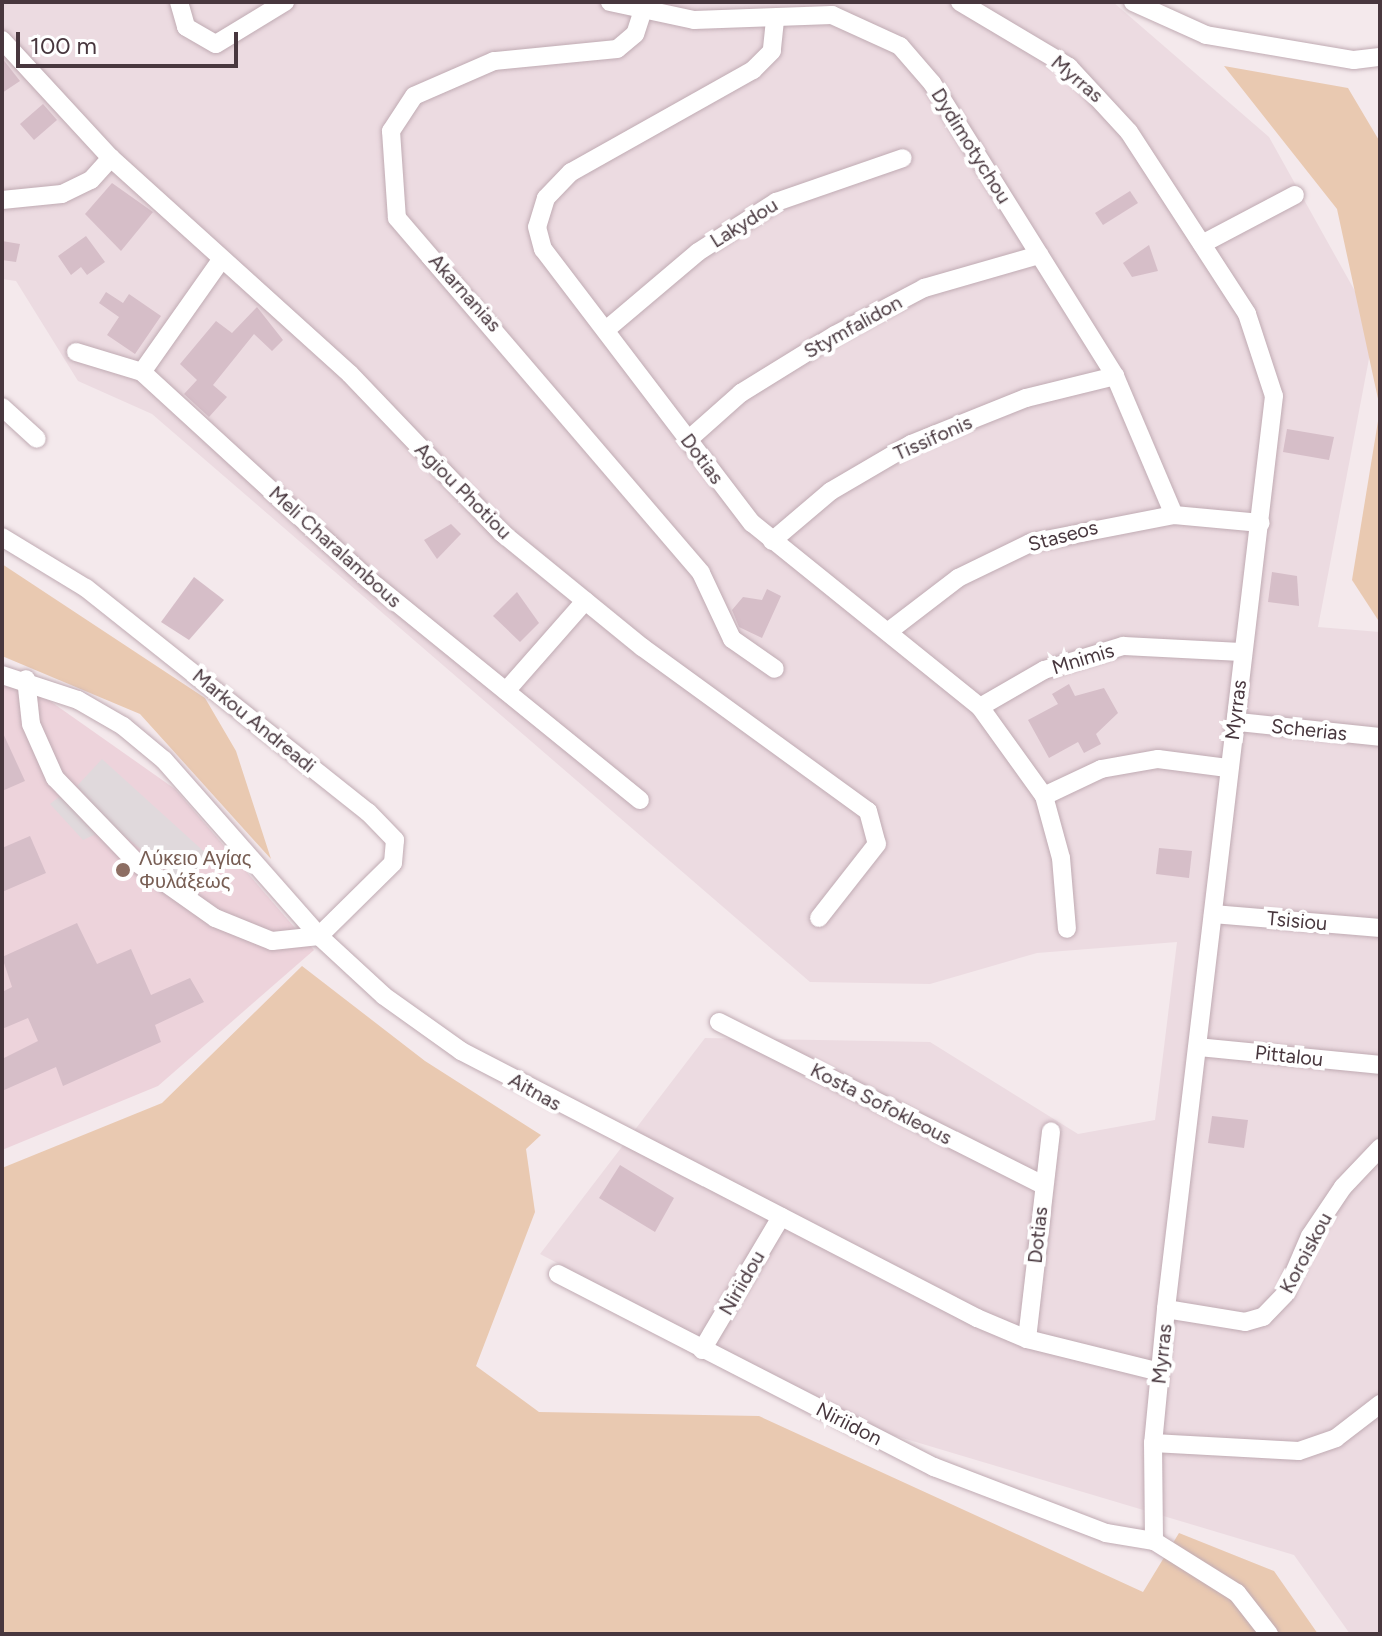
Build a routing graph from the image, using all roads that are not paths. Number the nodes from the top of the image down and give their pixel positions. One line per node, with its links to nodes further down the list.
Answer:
1 (179, 2): 2 (street)
2 (285, 2)
3 (610, 2): 6 (street, Dydimotychou)
4 (960, 2): 14 (street, Myrras)
5 (1133, 2): 9 (street)
6 (643, 10): 7 (street, Dydimotychou); 31 (street, Akarnanias)
7 (775, 20): 15 (street, Dydimotychou); 17 (street, Dotias)
8 (2, 40): 10 (street, Agiou Photiou)
9 (1380, 57)
10 (111, 158): 13 (street); 16 (street, Agiou Photiou)
11 (903, 158): 17 (street, Lakydou)
12 (1295, 195): 14 (street)
13 (2, 200)
14 (1202, 244): 25 (street, Myrras)
15 (1039, 255): 20 (street, Dydimotychou); 23 (street, Stymfalidon)
16 (221, 260): 19 (street); 28 (street, Agiou Photiou)
17 (607, 329): 23 (street, Dotias)
18 (76, 352): 19 (street)
19 (142, 372): 34 (street, Meli Charalambous)
20 (1115, 376): 24 (street, Dydimotychou); 27 (street, Tissifonis)
21 (2, 407): 22 (street)
22 (37, 439)
23 (688, 440): 27 (street, Dotias)
24 (1174, 515): 25 (street, Staseos); 29 (street, Staseos)
25 (1261, 523): 30 (street, Myrras)
26 (2, 537): 45 (street, Markou Andreadi)
27 (772, 541): 29 (street, Dotias)
28 (585, 601): 34 (street); 42 (street, Agiou Photiou)
29 (889, 631): 35 (street, Dotias)
30 (1242, 652): 35 (street, Mnimis); 36 (street, Myrras)
31 (775, 669)
32 (2, 675): 33 (street, Aitnas)
33 (26, 679): 45 (street, Aitnas); 45 (street)
34 (506, 691): 40 (street, Meli Charalambous)
35 (980, 707): 39 (street, Dotias)
36 (1238, 722): 37 (street, Scherias); 38 (street, Myrras)
37 (1380, 737)
38 (1227, 768): 39 (street); 41 (street, Myrras)
39 (1044, 796): 44 (street, Dotias)
40 (640, 800)
41 (1213, 914): 43 (street, Tsisiou); 47 (street, Myrras)
42 (819, 918)
43 (1380, 928)
44 (1067, 929)
45 (319, 936): 52 (street, Aitnas)
46 (719, 1022): 51 (street, Kosta Sofokleous)
47 (1198, 1047): 48 (street, Pittalou); 54 (street, Myrras)
48 (1380, 1065)
49 (1051, 1131): 51 (street, Dotias)
50 (1380, 1148): 54 (street, Koroiskou)
51 (1043, 1185): 55 (street, Dotias)
52 (781, 1217): 55 (street, Aitnas); 56 (street, Niriidou)
53 (558, 1274): 56 (street, Niriidon)
54 (1166, 1309): 57 (street, Myrras)
55 (1027, 1339): 57 (street, Aitnas)
56 (702, 1350): 60 (street, Niriidon)
57 (1160, 1372): 59 (street, Myrras)
58 (1380, 1404): 59 (street)
59 (1153, 1443): 60 (street, Myrras)
60 (1154, 1541): 61 (street)
61 (1269, 1634)

